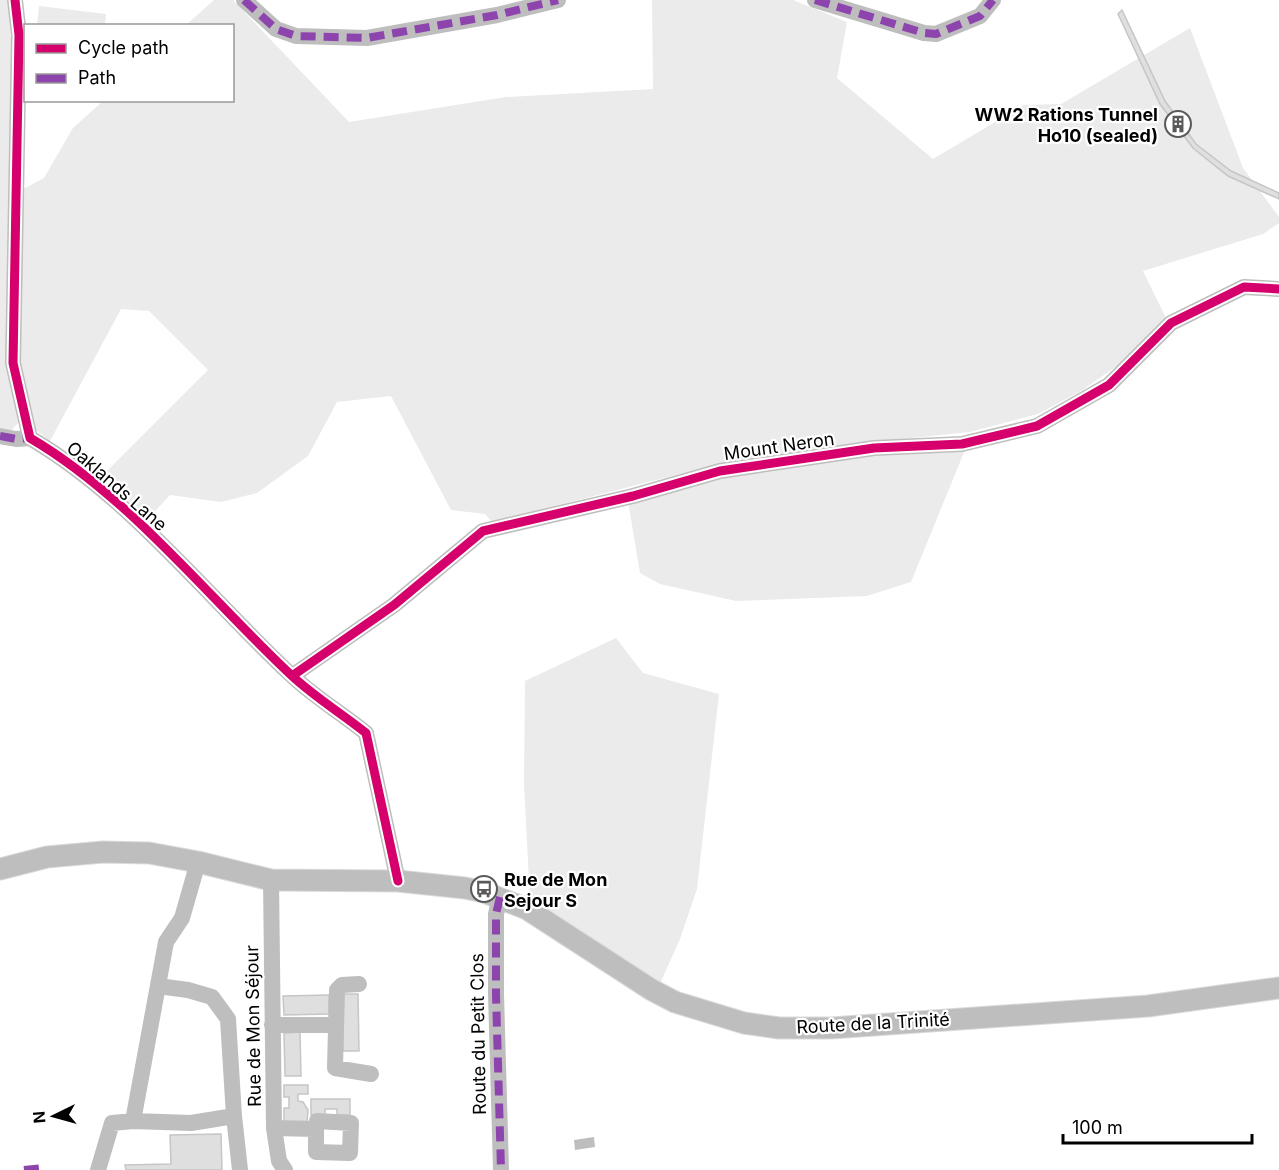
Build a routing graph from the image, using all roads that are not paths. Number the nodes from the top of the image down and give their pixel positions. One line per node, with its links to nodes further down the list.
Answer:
1 (15, 0): 8 (street)
2 (244, 0): 3 (street)
3 (558, 0)
4 (815, 0): 5 (street)
5 (993, 0)
6 (1279, 289): 9 (street, Mount Neron)
7 (0, 436): 8 (street)
8 (30, 438): 9 (street, Oaklands Lane)
9 (292, 676): 13 (street, Oaklands Lane)
10 (198, 862): 11 (main road, Route de la Trinité); 12 (main road, Route de la Trinité); 16 (street)
11 (0, 869)
12 (271, 880): 13 (main road, Route de la Trinité); 18 (street, Rue de Mon Séjour)
13 (398, 881): 14 (main road, Route de la Trinité)
14 (500, 897): 17 (main road, Route de la Trinité); 28 (street, Route du Petit Clos)
15 (359, 984): 19 (street)
16 (158, 986): 21 (street); 22 (street)
17 (1279, 988)
18 (272, 1025): 19 (street); 23 (street, Rue de Mon Séjour)
19 (336, 1025): 20 (street)
20 (371, 1074)
21 (234, 1116): 22 (street); 26 (street)
22 (133, 1121): 25 (street)
23 (274, 1128): 24 (street); 27 (street, Rue de Mon Séjour)
24 (316, 1129)
25 (98, 1170)
26 (240, 1170)
27 (285, 1170)
28 (501, 1170)

